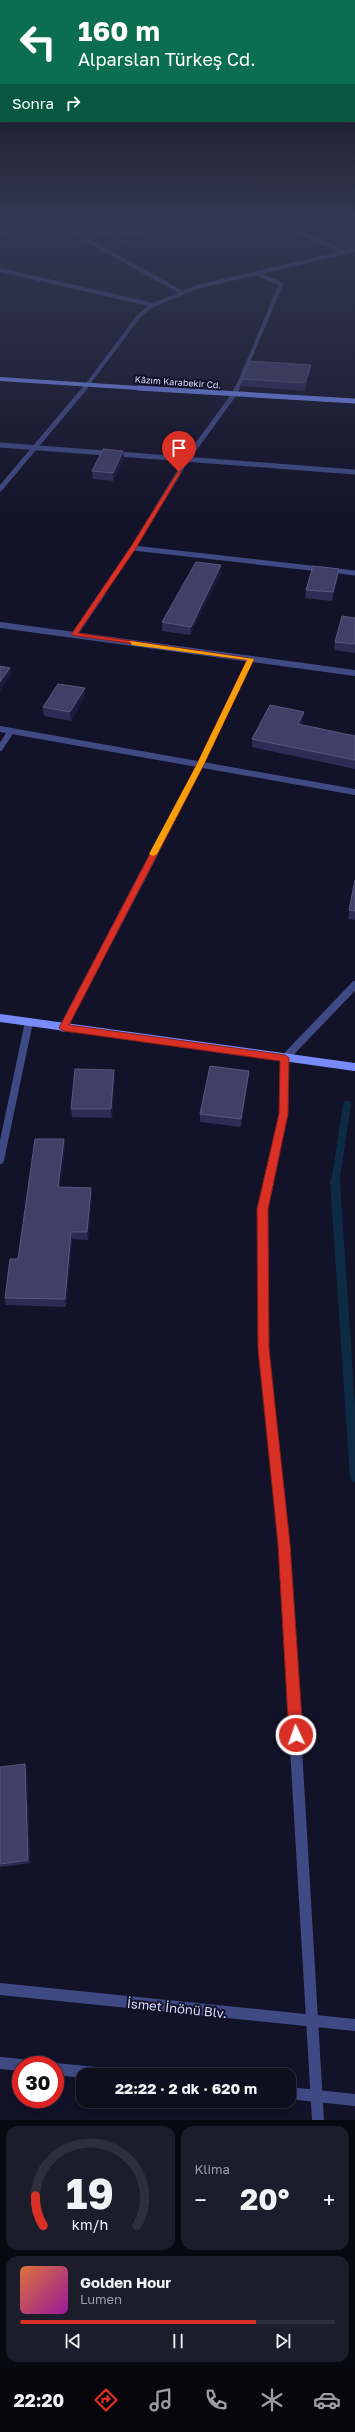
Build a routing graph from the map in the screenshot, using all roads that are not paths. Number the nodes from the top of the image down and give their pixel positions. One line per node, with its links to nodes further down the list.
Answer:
1 (133, 324): 4 (street)
2 (264, 324): 5 (street)
3 (0, 379): 4 (street, Kâzım Karabekir Cd.)
4 (88, 384): 5 (street, Kâzım Karabekir Cd.); 8 (street)
5 (235, 394): 6 (street, Kâzım Karabekir Cd.); 9 (street)
6 (355, 401)
7 (0, 445): 8 (street)
8 (36, 448): 9 (street); 11 (street)
9 (187, 459): 10 (street); 12 (street)
10 (355, 472)
11 (0, 489)
12 (133, 548): 13 (street); 15 (street)
13 (355, 573)
14 (0, 625): 15 (street)
15 (74, 635): 16 (street)
16 (251, 659): 17 (street); 21 (street)
17 (355, 673)
18 (0, 729): 19 (street)
19 (11, 731): 20 (street); 21 (street)
20 (0, 748)
21 (200, 766): 22 (street); 26 (street)
22 (355, 792)
23 (355, 985): 27 (street)
24 (0, 1018): 25 (street)
25 (29, 1022): 26 (street); 29 (street)
26 (64, 1028): 27 (street)
27 (285, 1058): 28 (street); 31 (street)
28 (355, 1067)
29 (0, 1160)
30 (0, 1989): 31 (street, İsmet İnönü Blv.)
31 (314, 2022): 32 (street, İsmet İnönü Blv.); 38 (street)
32 (355, 2025)
33 (0, 2063): 34 (street)
34 (12, 2064)
35 (64, 2070): 36 (street)
36 (76, 2071)
37 (296, 2094): 38 (street)
38 (316, 2096): 39 (street); 40 (street)
39 (355, 2100)
40 (318, 2120)

